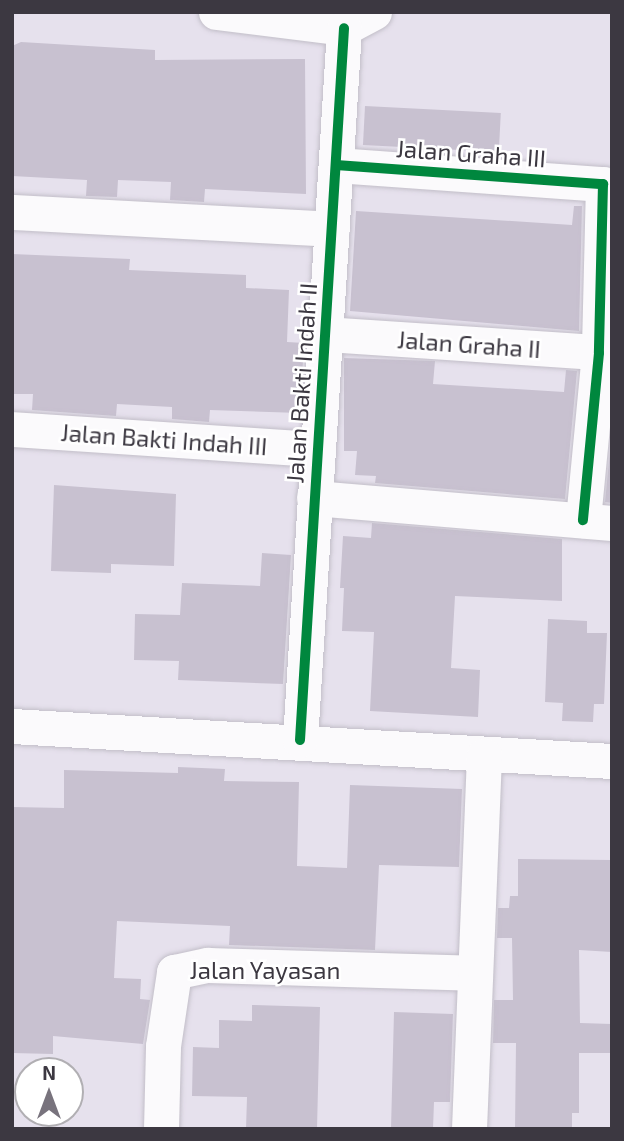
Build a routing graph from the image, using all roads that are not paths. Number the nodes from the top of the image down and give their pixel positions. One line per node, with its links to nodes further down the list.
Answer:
1 (216, 12): 2 (street)
2 (359, 20): 3 (street, Jalan Bakti Indah II)
3 (336, 165): 5 (street, Jalan Bakti Indah II); 7 (street, Jalan Graha III)
4 (12, 212): 5 (street)
5 (332, 229): 6 (street, Jalan Bakti Indah II)
6 (326, 334): 7 (street, Jalan Graha II); 9 (street, Jalan Bakti Indah II)
7 (605, 353): 11 (street)
8 (12, 429): 9 (street, Jalan Bakti Indah III)
9 (315, 449): 10 (street, Jalan Bakti Indah II)
10 (314, 498): 11 (street); 13 (street, Jalan Bakti Indah II)
11 (597, 521)
12 (12, 726): 13 (street)
13 (300, 740): 14 (street)
14 (484, 755): 15 (street); 16 (street)
15 (612, 761)
16 (472, 973): 17 (street, Jalan Yayasan); 18 (street)
17 (161, 1129)
18 (469, 1129)

